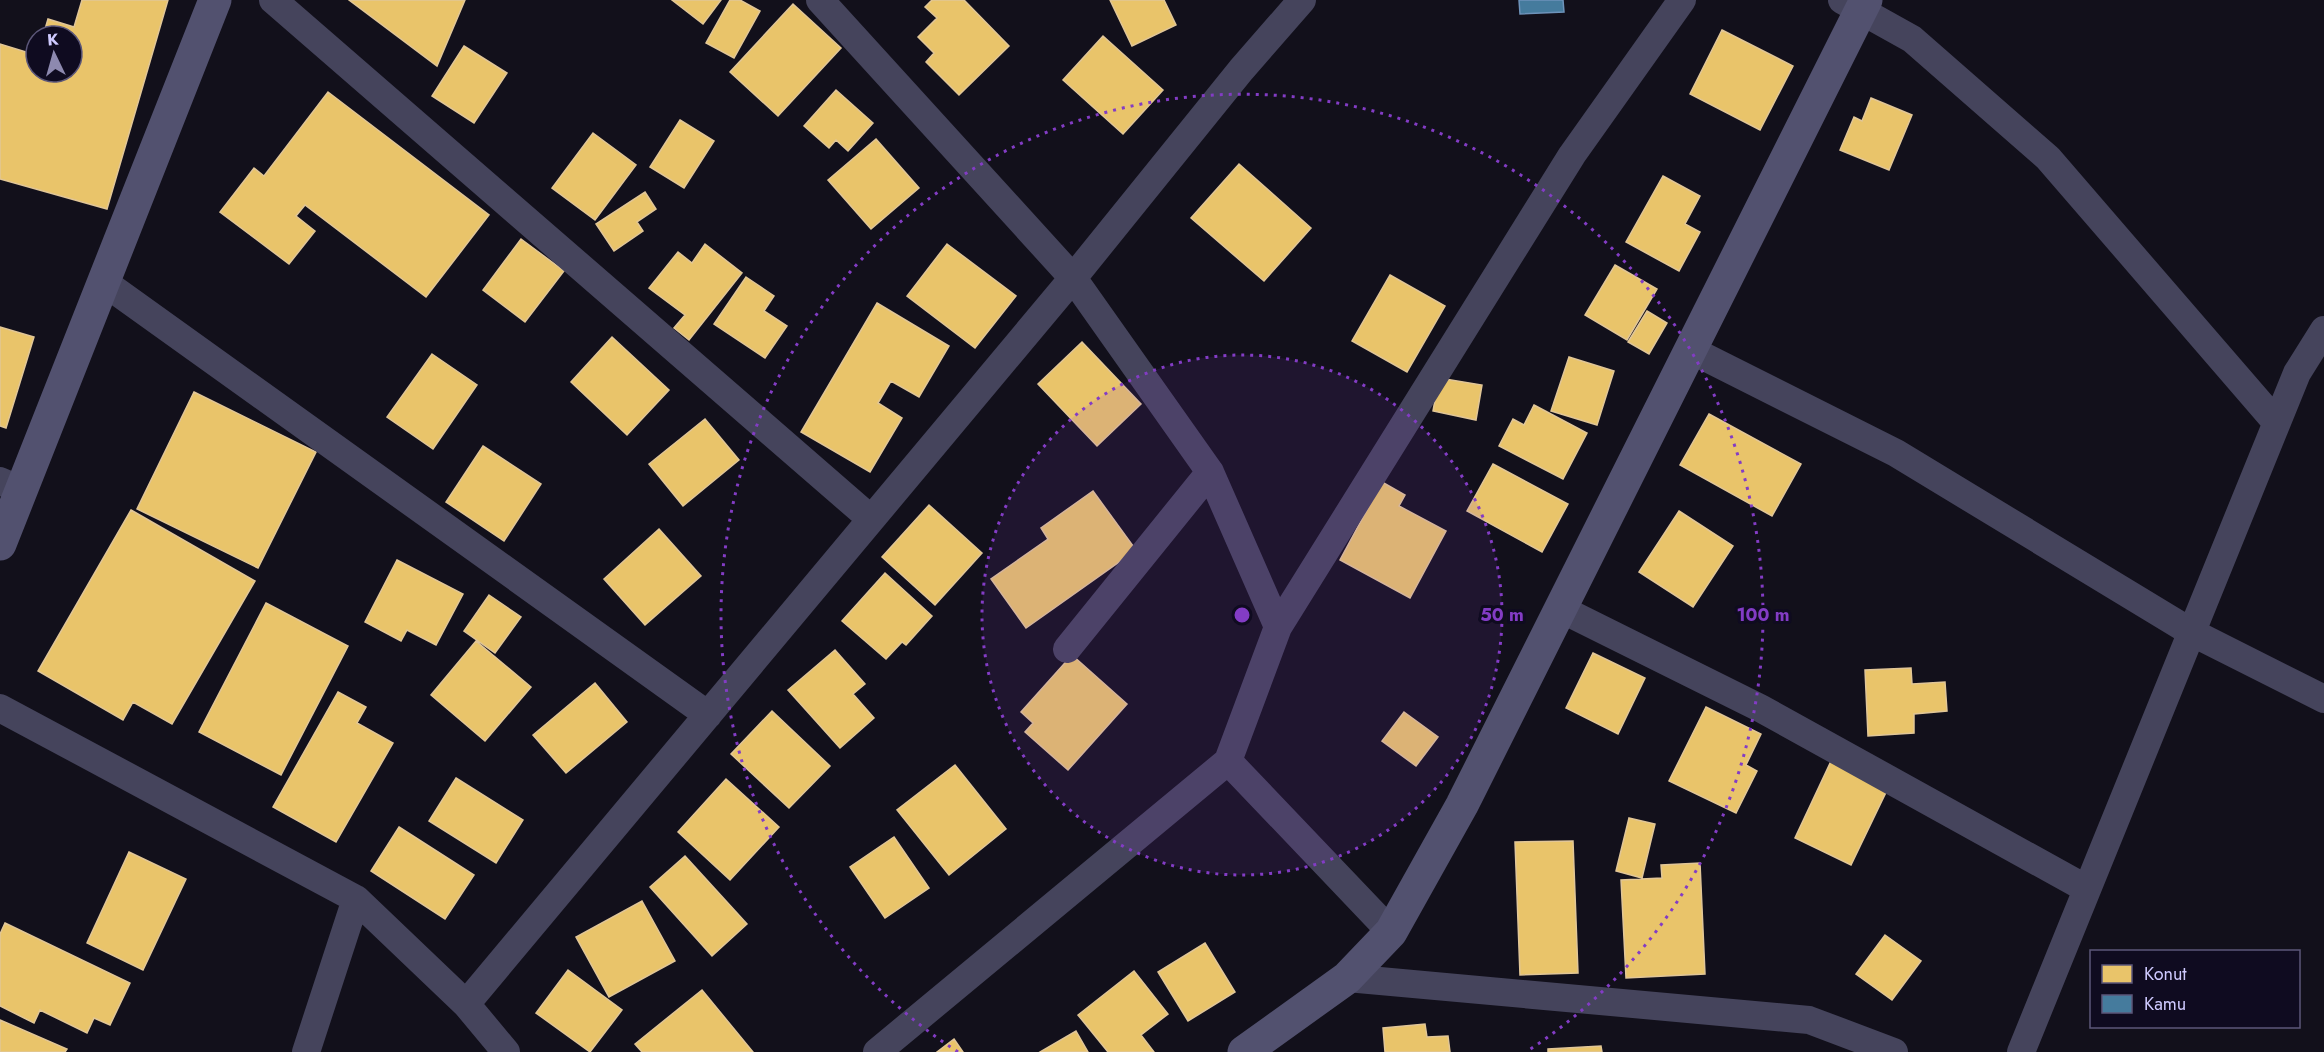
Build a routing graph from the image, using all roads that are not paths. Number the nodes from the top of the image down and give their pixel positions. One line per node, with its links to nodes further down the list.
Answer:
1 (214, 0): 8 (street)
2 (273, 0): 14 (street)
3 (1302, 0): 7 (street)
4 (1682, 0): 17 (street)
5 (1857, 3): 10 (street); 11 (street)
6 (832, 4): 7 (street)
7 (1073, 278): 12 (street); 14 (street)
8 (105, 283): 13 (street); 22 (street)
9 (2324, 330): 11 (street)
10 (1691, 350): 16 (street); 18 (street)
11 (2277, 422): 18 (street)
12 (1210, 472): 17 (street); 19 (street)
13 (11, 486): 15 (street)
14 (872, 519): 22 (street)
15 (0, 544)
16 (1561, 609): 24 (street); 26 (street)
17 (1278, 627): 23 (street)
18 (2191, 632): 20 (street); 24 (street)
19 (1068, 649)
20 (2324, 699)
21 (0, 708): 25 (street)
22 (708, 715): 28 (street)
23 (1228, 761): 26 (street); 33 (street)
24 (2087, 889): 34 (street)
25 (356, 899): 28 (street); 31 (street)
26 (1391, 932): 27 (street)
27 (1347, 978): 29 (street); 30 (street)
28 (466, 1004): 32 (street)
29 (1257, 1048)
30 (1877, 1049)
31 (306, 1052)
32 (506, 1052)
33 (877, 1052)
34 (2021, 1052)

